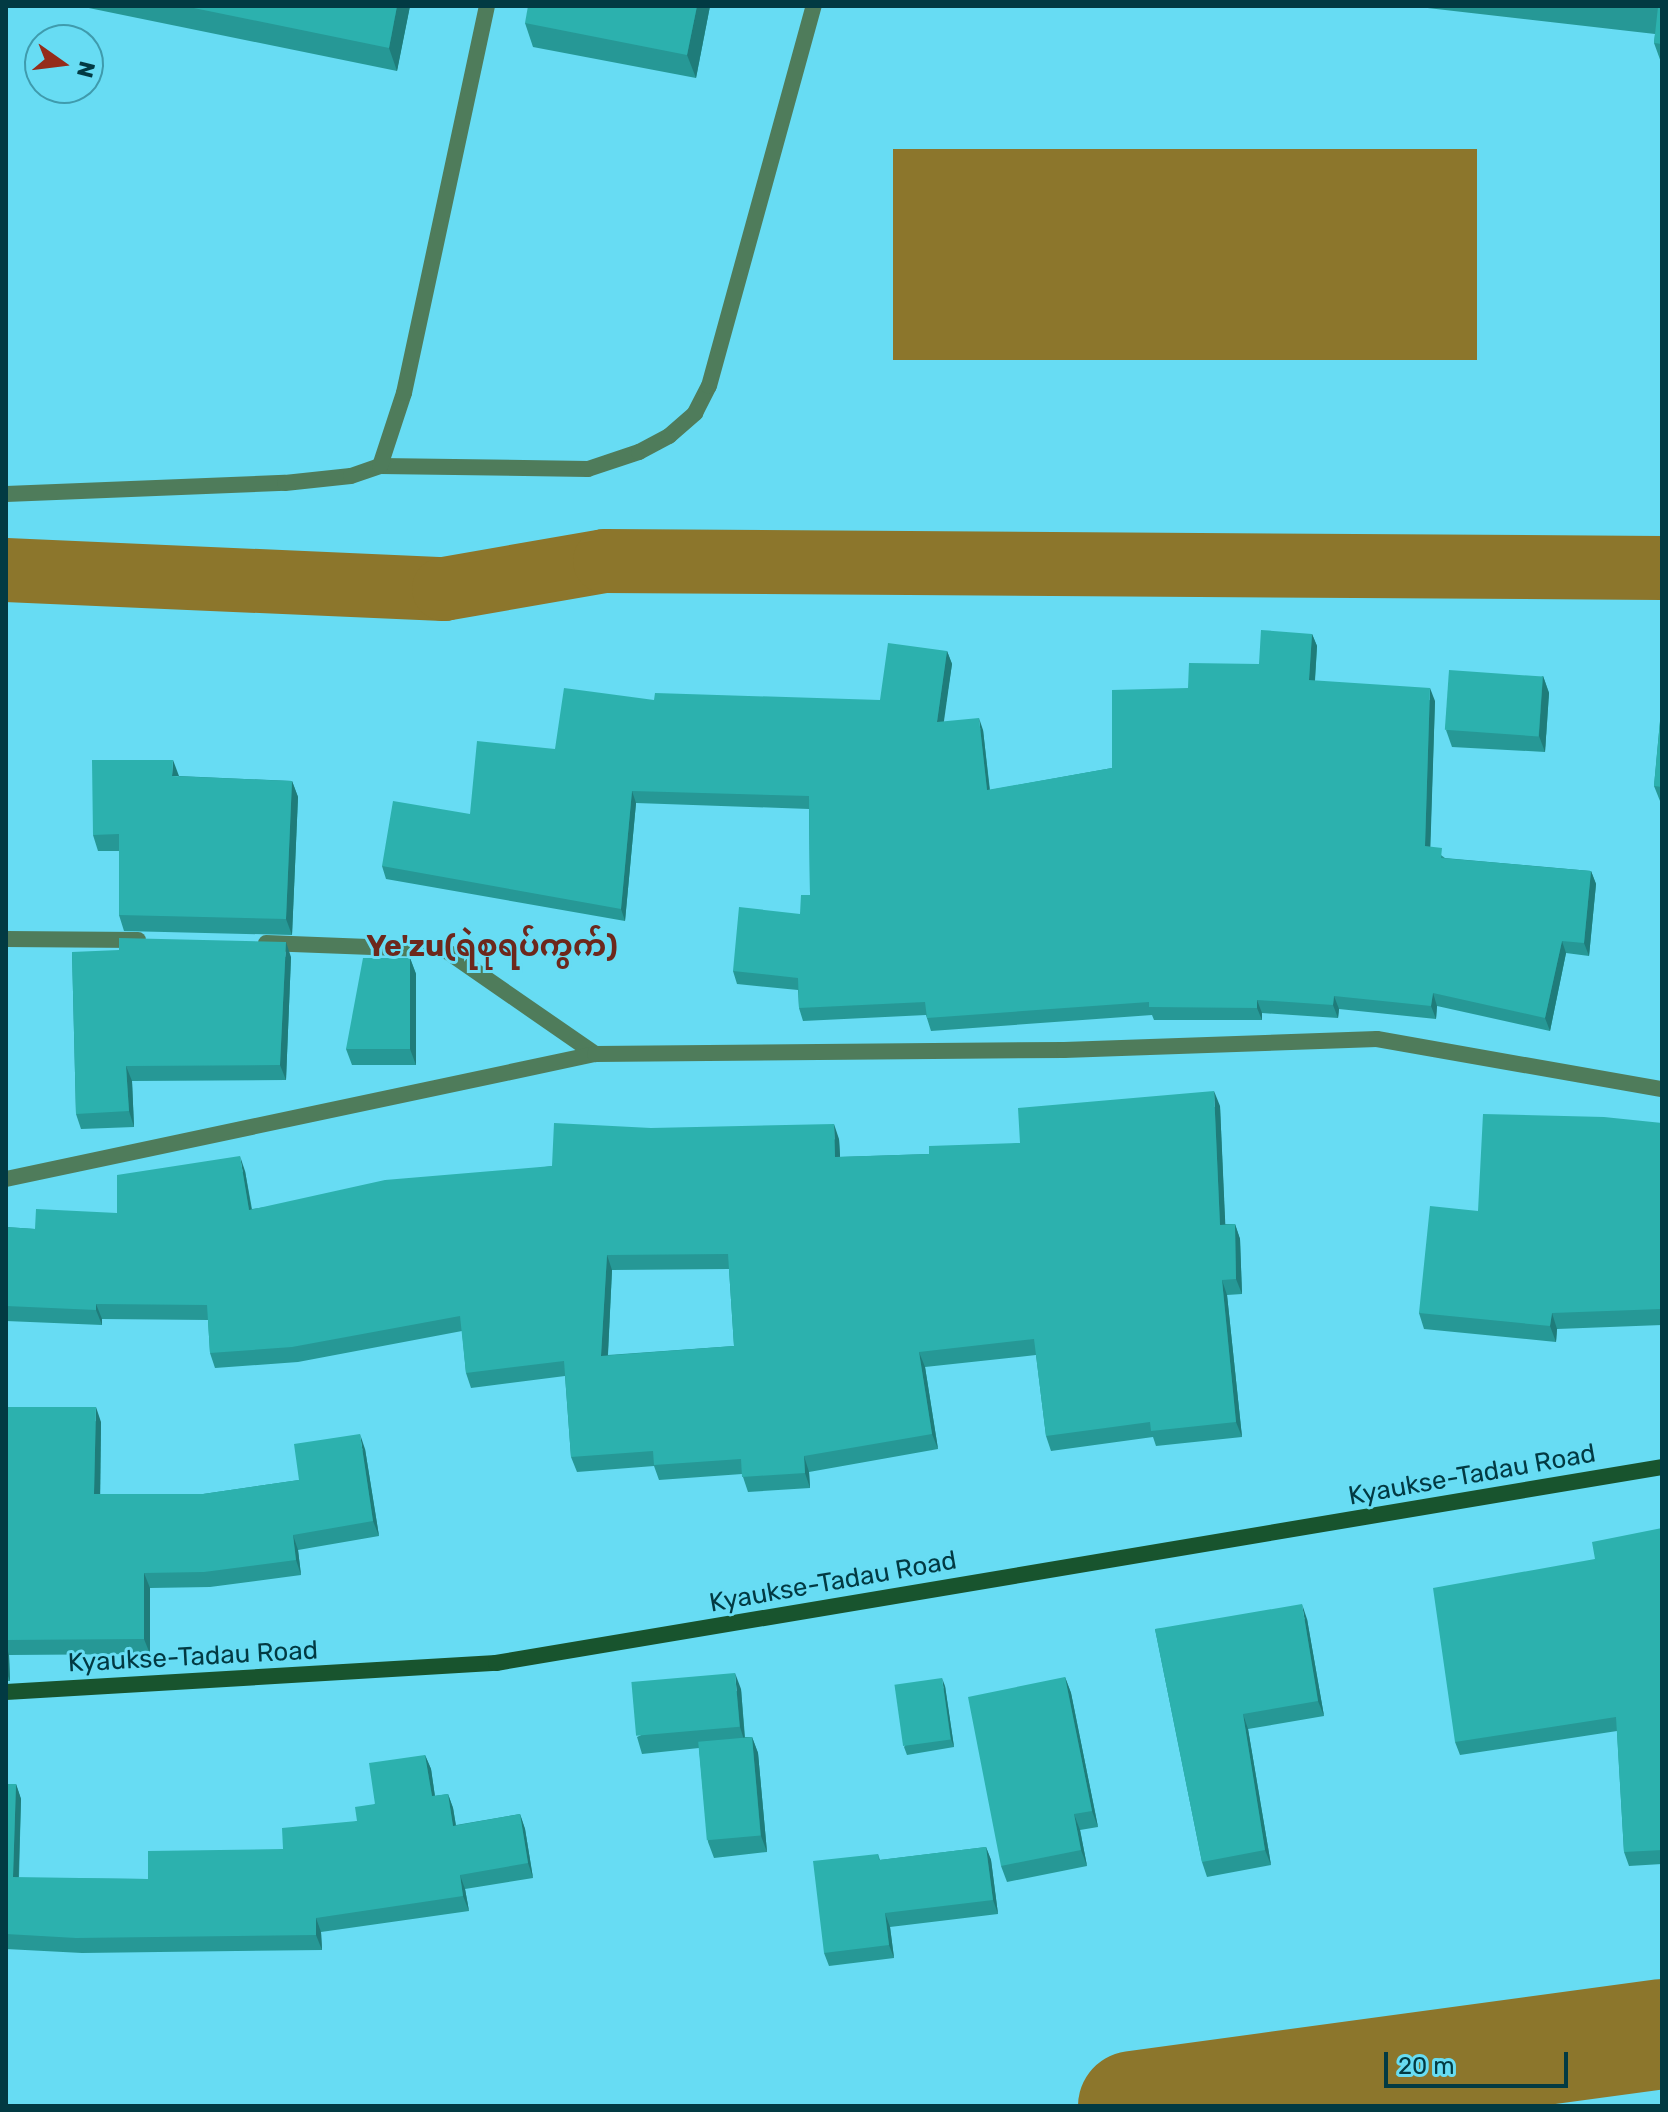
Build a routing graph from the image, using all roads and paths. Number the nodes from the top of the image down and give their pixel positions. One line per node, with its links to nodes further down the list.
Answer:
1 (487, 6): 3 (street)
2 (814, 6): 3 (street)
3 (380, 466): 4 (street)
4 (6, 494)
5 (6, 939): 6 (street)
6 (152, 940)
7 (243, 943): 8 (street)
8 (595, 1054): 9 (street); 10 (street)
9 (1662, 1089)
10 (6, 1179)
11 (1662, 1467): 12 (main road, Kyaukse-Tadau Road)
12 (6, 1692)

